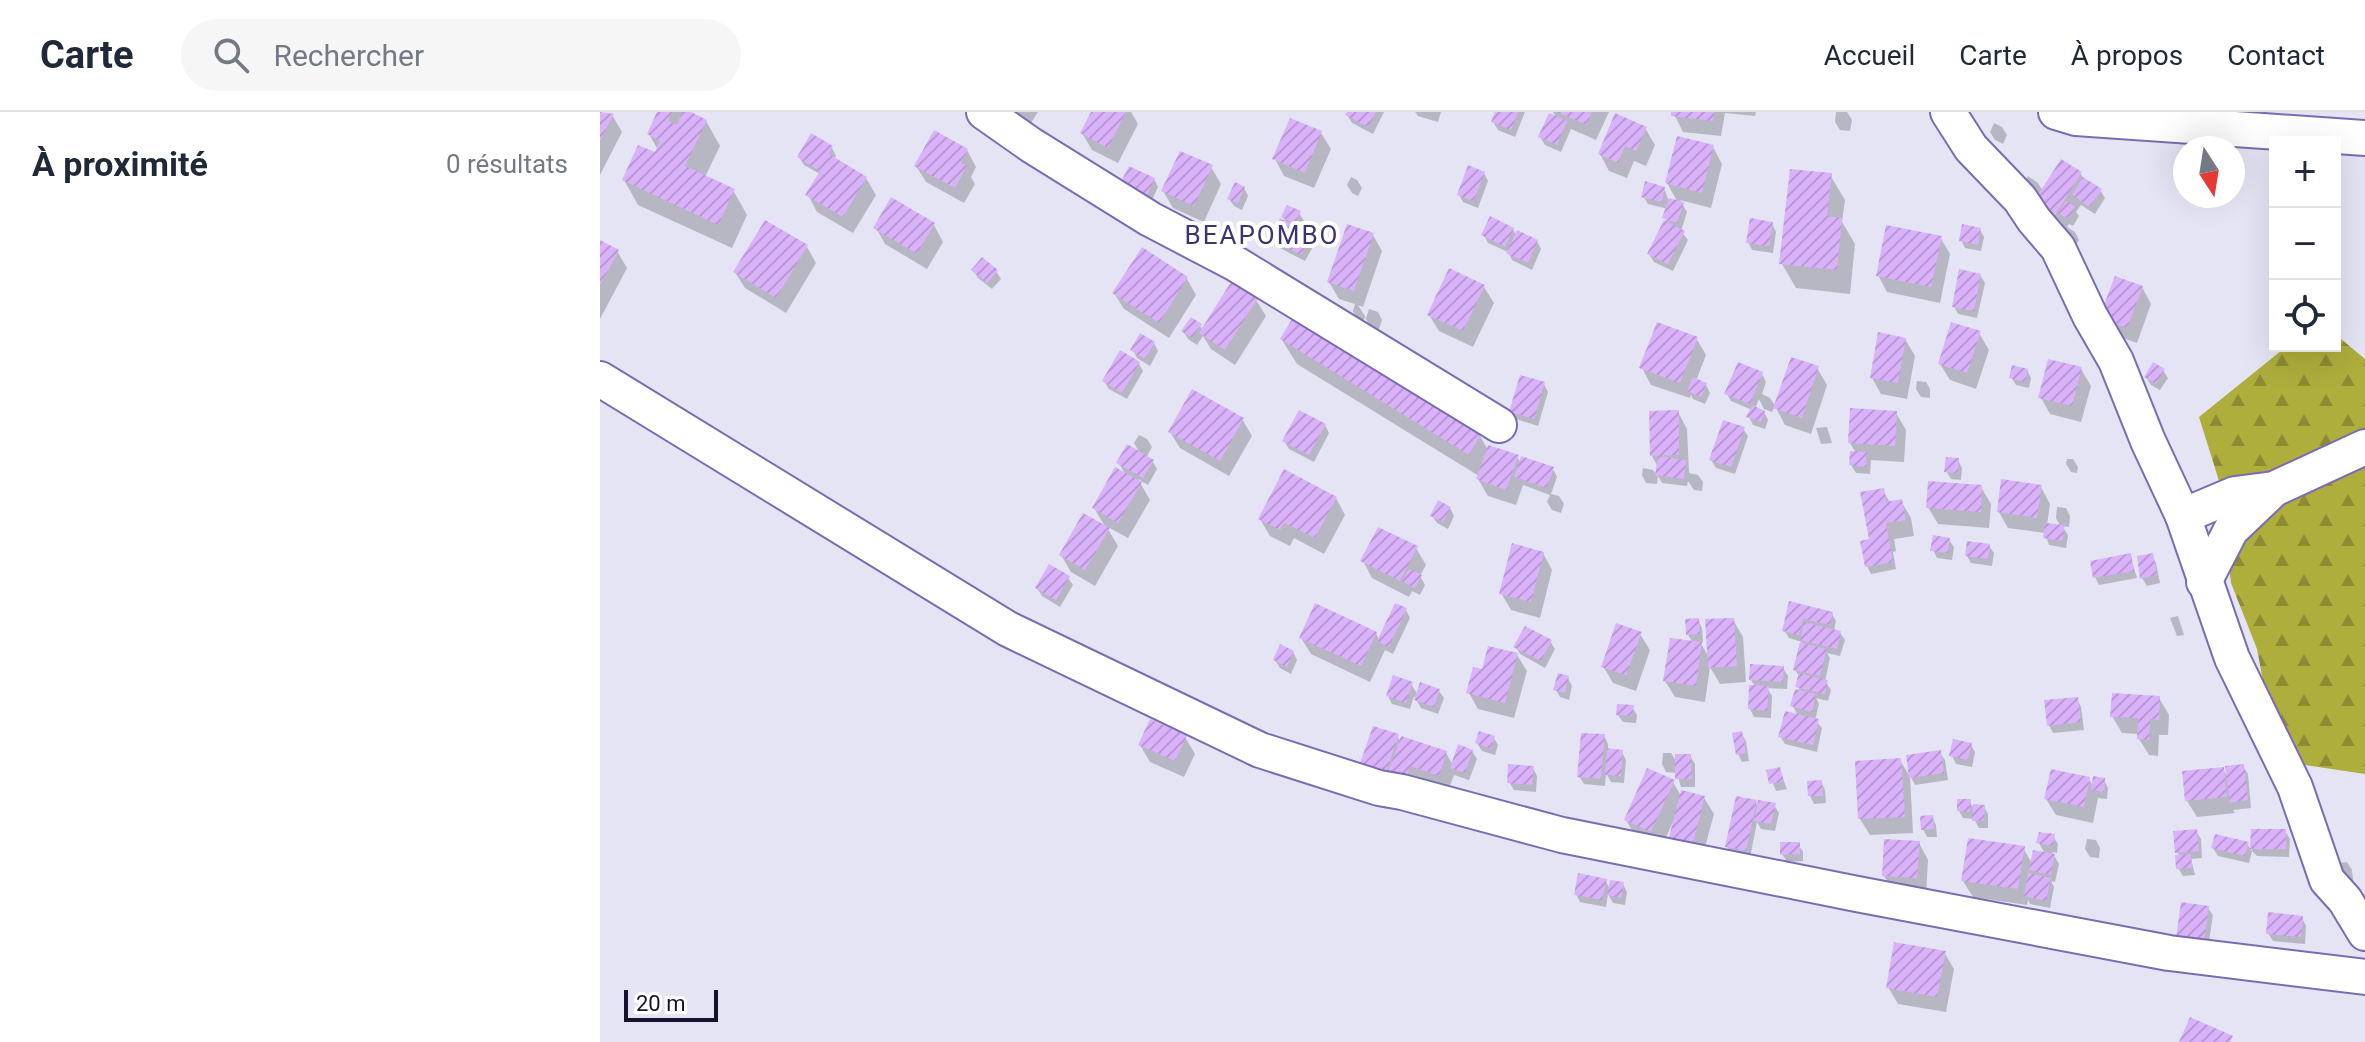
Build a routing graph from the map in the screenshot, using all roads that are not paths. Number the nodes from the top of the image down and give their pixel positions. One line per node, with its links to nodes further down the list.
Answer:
1 (984, 112): 6 (street)
2 (1948, 112): 9 (street)
3 (2056, 112): 4 (street)
4 (2365, 138)
5 (600, 379): 12 (street)
6 (1499, 425)
7 (2365, 447): 8 (street)
8 (2274, 489): 9 (street); 10 (street)
9 (2183, 516): 10 (street)
10 (2204, 582): 11 (street)
11 (2365, 933)
12 (2365, 977)

